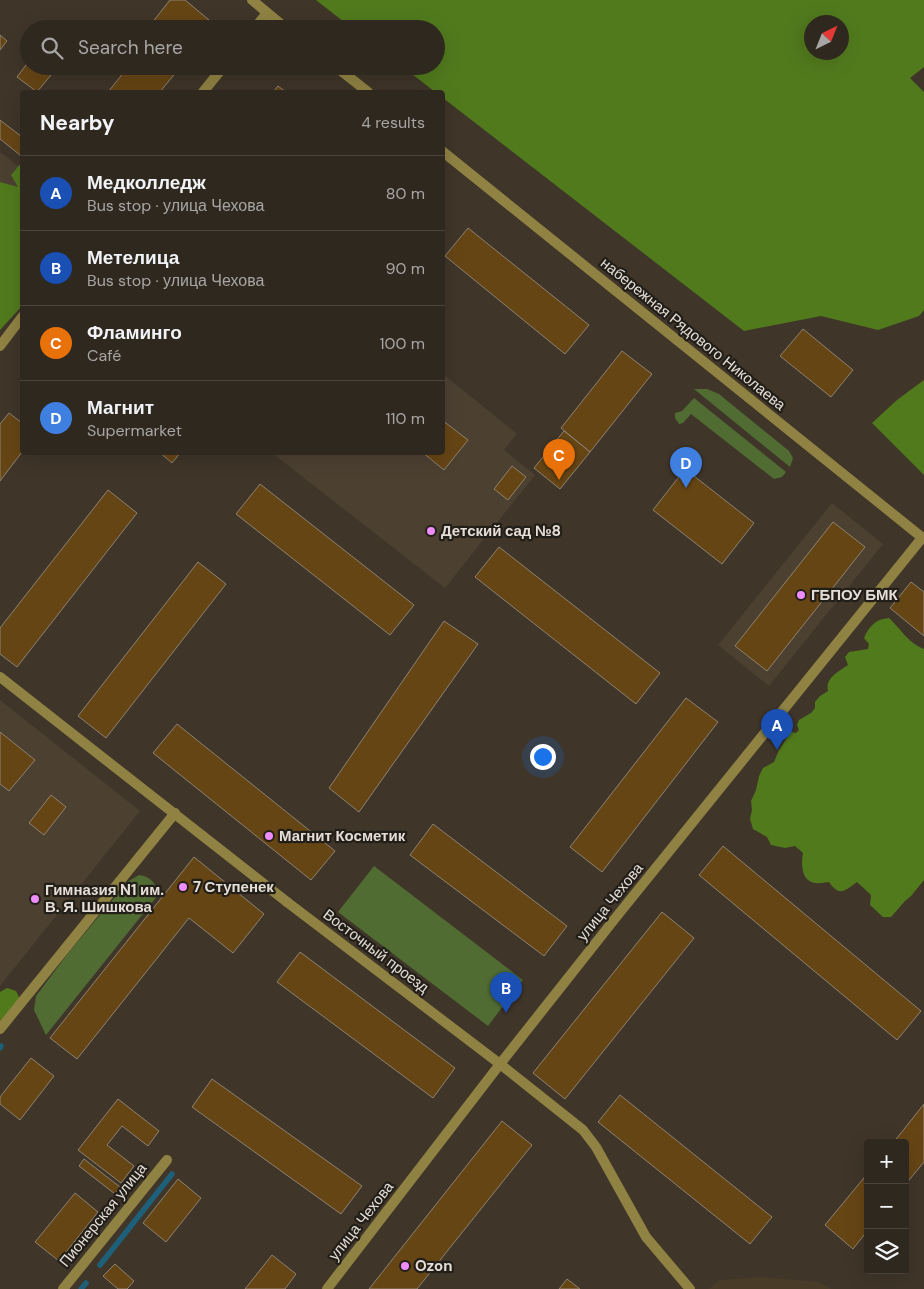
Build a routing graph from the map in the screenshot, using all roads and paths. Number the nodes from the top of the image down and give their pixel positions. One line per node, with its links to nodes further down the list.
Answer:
1 (252, 0): 2 (street)
2 (267, 13): 3 (street); 4 (street)
3 (261, 20)
4 (276, 20)
5 (217, 75): 7 (street)
6 (346, 75): 8 (street)
7 (205, 90)
8 (365, 90)
9 (445, 153): 12 (street, набережная Рядового Николаева)
10 (20, 320): 11 (street)
11 (0, 346)
12 (923, 538): 16 (street, улица Чехова)
13 (0, 676): 14 (street, Восточный проезд)
14 (175, 813): 15 (street); 16 (street, Восточный проезд)
15 (0, 1029)
16 (500, 1064): 19 (street, улица Чехова); 20 (street, Восточный проезд)
17 (167, 1160): 18 (street, Пионерская улица)
18 (64, 1289)
19 (327, 1289)
20 (690, 1289)

